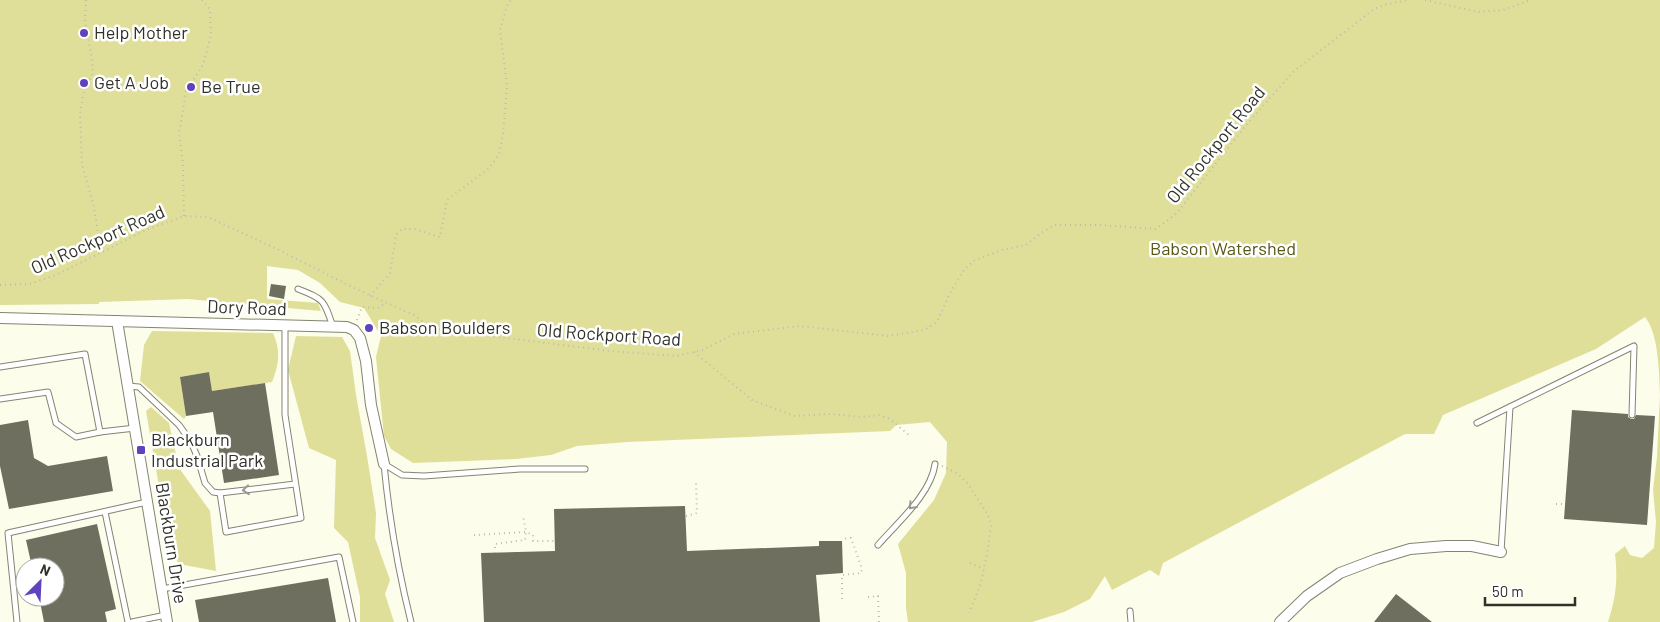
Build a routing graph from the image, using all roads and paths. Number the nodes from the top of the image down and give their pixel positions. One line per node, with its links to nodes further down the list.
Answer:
1 (86, 0): 10 (path)
2 (202, 0): 9 (path)
3 (511, 0): 13 (path)
4 (1384, 0): 8 (path)
5 (1409, 0): 8 (path, Old Rockport Road)
6 (1424, 0): 7 (path)
7 (1531, 0)
8 (1387, 4): 20 (path, Old Rockport Road)
9 (184, 216): 10 (path, Old Rockport Road); 13 (path, Old Rockport Road)
10 (101, 253): 11 (path, Old Rockport Road)
11 (0, 285)
12 (298, 289): 18 (lane)
13 (370, 296): 14 (path, Old Rockport Road)
14 (386, 303): 19 (path); 20 (path, Old Rockport Road)
15 (0, 318): 16 (street, Dory Road)
16 (118, 321): 17 (street, Dory Road); 22 (street, Blackburn Drive)
17 (285, 325): 18 (street, Dory Road); 34 (lane)
18 (333, 327): 19 (street, Dory Road)
19 (354, 330): 30 (street)
20 (694, 352): 29 (path)
21 (0, 366): 28 (lane)
22 (128, 386): 27 (street, Blackburn Drive); 35 (lane)
23 (0, 399): 28 (lane)
24 (1510, 407): 25 (lane); 26 (lane); 47 (lane)
25 (1632, 414)
26 (1477, 424)
27 (135, 428): 28 (lane); 36 (street, Blackburn Drive)
28 (100, 432)
29 (910, 436)
30 (384, 464): 32 (lane); 61 (lane)
31 (935, 464): 46 (lane, one-way to 46); 50 (path)
32 (585, 469)
33 (696, 482): 41 (path)
34 (295, 484): 35 (lane, one-way to 35); 35 (lane)
35 (220, 493)
36 (148, 502): 39 (lane); 51 (street, Blackburn Drive)
37 (1556, 504): 38 (path)
38 (1564, 504)
39 (105, 512): 57 (lane); 58 (lane)
40 (523, 515): 42 (path)
41 (686, 516)
42 (526, 532): 43 (path); 45 (path); 48 (path)
43 (474, 535)
44 (843, 539): 53 (path)
45 (554, 541)
46 (878, 545)
47 (1501, 552): 64 (street)
48 (494, 553)
49 (970, 563): 50 (path)
50 (984, 569): 55 (path)
51 (162, 589): 56 (street, Blackburn Drive); 60 (lane)
52 (868, 597): 62 (path)
53 (842, 599)
54 (1130, 610): 63 (lane)
55 (969, 613)
56 (167, 618): 59 (lane)
57 (17, 622)
58 (128, 622)
59 (132, 622)
60 (353, 622)
61 (411, 622)
62 (879, 622)
63 (1131, 622)
64 (1280, 622)

